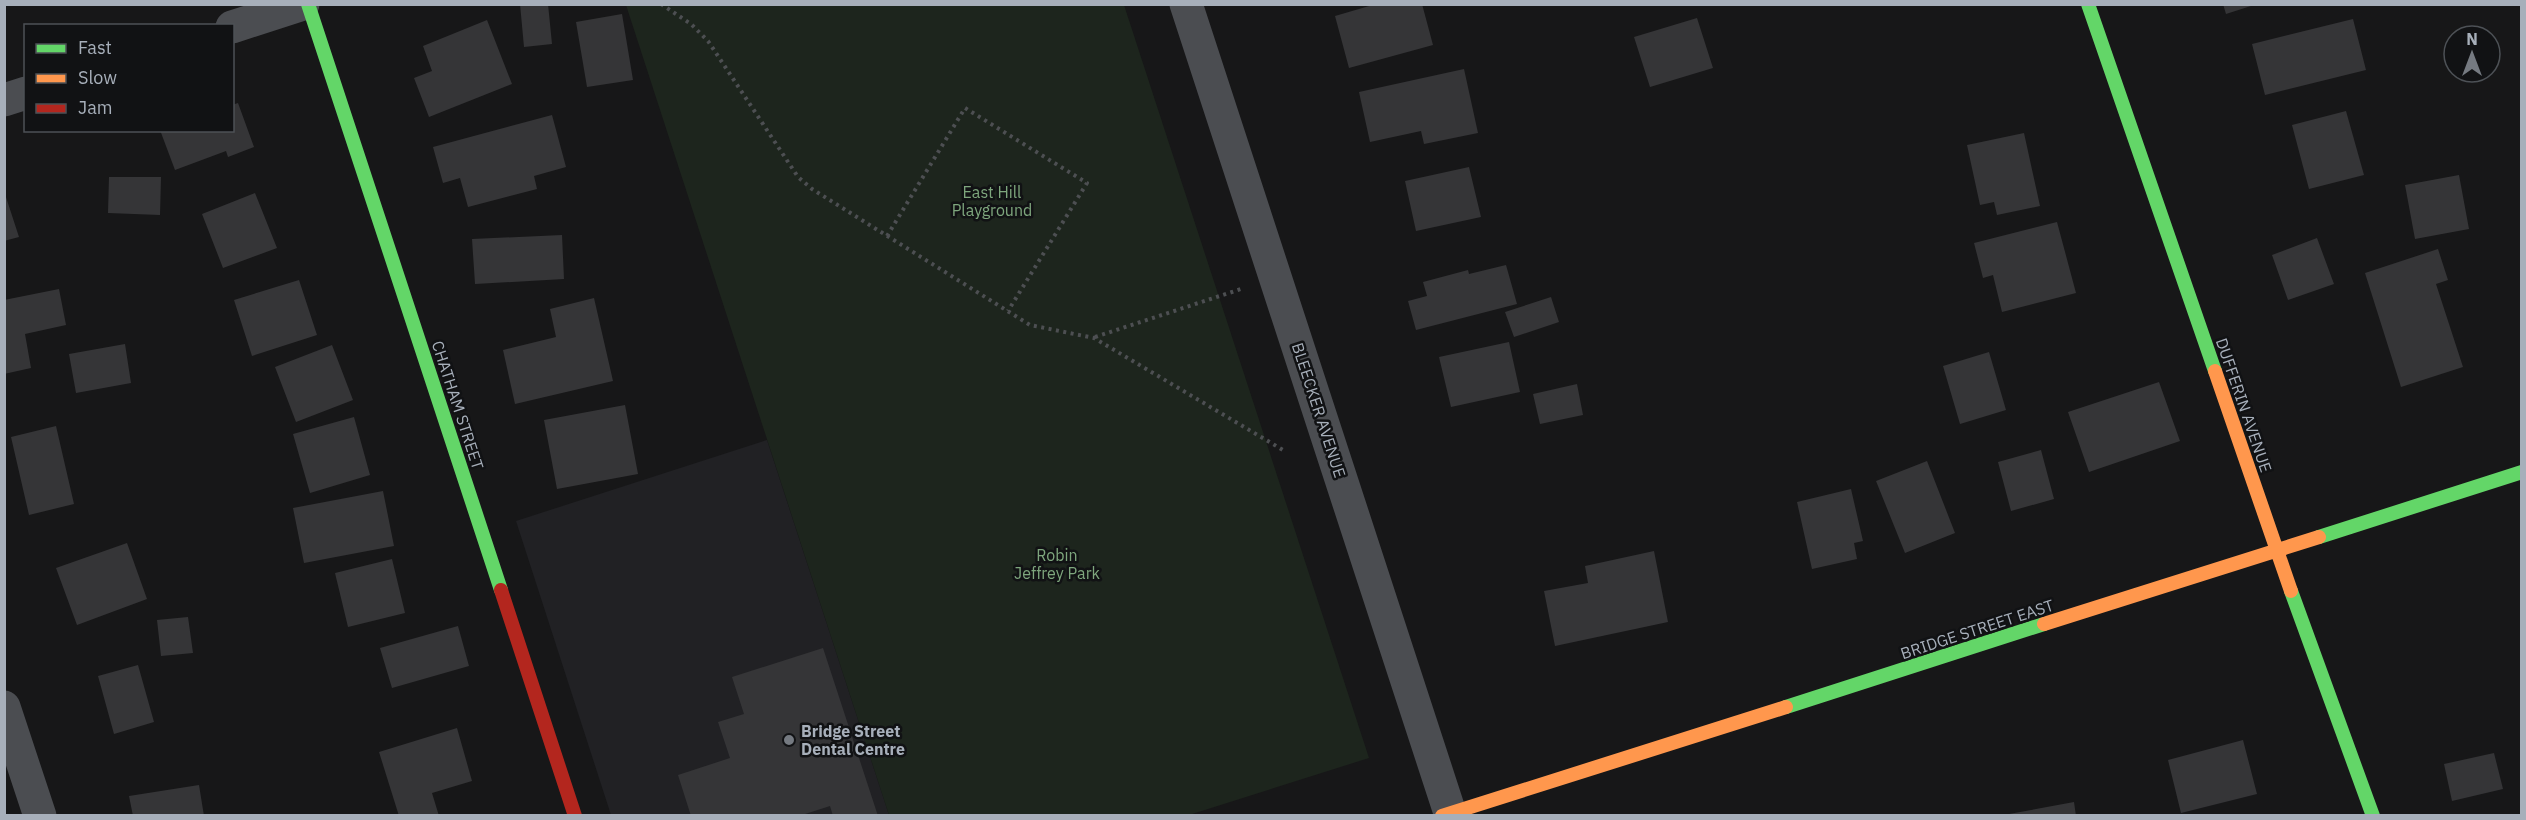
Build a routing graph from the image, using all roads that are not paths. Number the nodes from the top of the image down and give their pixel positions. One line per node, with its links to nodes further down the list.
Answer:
1 (303, 4): 5 (street)
2 (308, 4): 13 (street, CHATHAM STREET)
3 (1186, 4): 11 (street, BLEECKER AVENUE)
4 (2088, 4): 9 (street, DUFFERIN AVENUE)
5 (234, 26)
6 (24, 94): 7 (street)
7 (4, 100)
8 (2522, 472): 9 (street, BRIDGE STREET EAST)
9 (2277, 551): 11 (street, BRIDGE STREET EAST); 14 (street, DUFFERIN AVENUE)
10 (4, 707): 12 (street)
11 (1448, 815)
12 (40, 816)
13 (575, 816)
14 (2373, 816)

